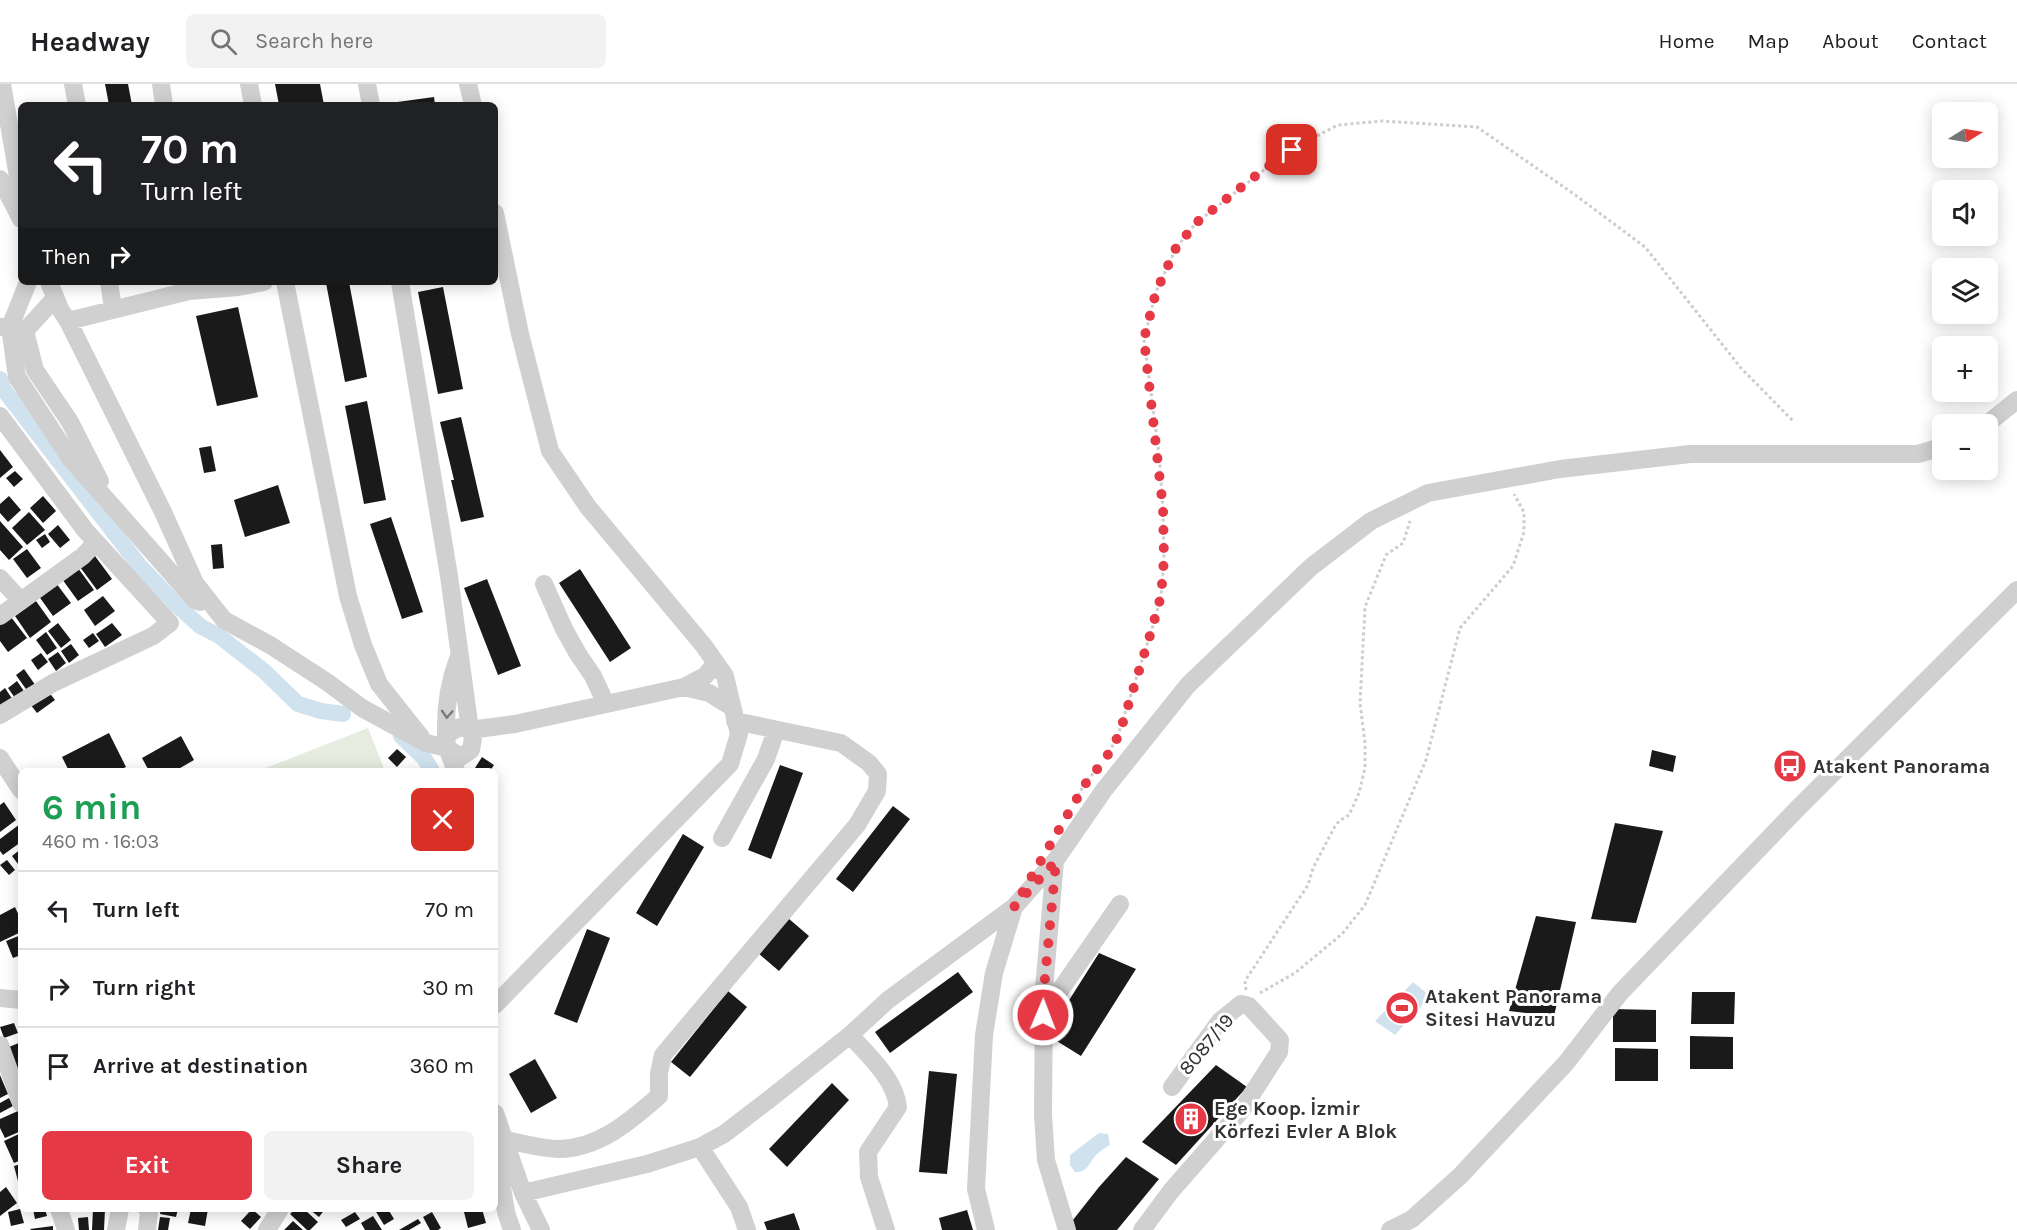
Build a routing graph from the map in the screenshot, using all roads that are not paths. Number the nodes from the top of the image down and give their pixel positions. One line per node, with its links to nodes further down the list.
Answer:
1 (2, 84): 12 (street)
2 (73, 84): 7 (street)
3 (161, 84): 8 (street)
4 (249, 84): 9 (street)
5 (367, 84): 10 (street)
6 (468, 84): 11 (street)
7 (76, 102)
8 (164, 102)
9 (252, 102)
10 (370, 102)
11 (471, 102)
12 (18, 177)
13 (0, 179): 14 (street)
14 (18, 213)
15 (498, 228): 40 (street)
16 (26, 285): 26 (street)
17 (109, 285): 24 (street)
18 (210, 285): 22 (street)
19 (248, 285): 22 (street)
20 (286, 285): 49 (street)
21 (400, 285): 39 (street)
22 (238, 287): 24 (street)
23 (52, 290): 25 (street); 31 (street)
24 (113, 308): 25 (street)
25 (68, 321): 37 (street)
26 (5, 327): 31 (street)
27 (2017, 400): 28 (street)
28 (1998, 415)
29 (0, 416): 32 (street)
30 (1932, 450): 56 (street)
31 (112, 504): 37 (street)
32 (96, 542): 36 (street); 44 (street)
33 (0, 578): 36 (street)
34 (544, 584): 42 (street)
35 (2017, 590): 85 (street)
36 (21, 602): 38 (street)
37 (216, 609): 49 (street)
38 (0, 616)
39 (459, 657): 46 (street); 48 (street, one-way to 48)
40 (716, 663): 41 (street); 43 (street)
41 (684, 687): 42 (street); 43 (street)
42 (606, 704): 45 (street)
43 (734, 714): 47 (street); 61 (street)
44 (0, 715)
45 (515, 724): 46 (street); 50 (street)
46 (470, 730): 48 (street); 50 (street)
47 (776, 730): 55 (street); 67 (street)
48 (446, 742): 49 (street); 50 (street); 52 (street)
49 (426, 743)
50 (471, 750): 53 (street)
51 (0, 758): 54 (street)
52 (455, 768)
53 (468, 768)
54 (18, 785)
55 (722, 838)
56 (1056, 861): 58 (street); 62 (street)
57 (1120, 904): 62 (street)
58 (1014, 907): 63 (street); 82 (street)
59 (0, 998): 60 (street)
60 (18, 1000)
61 (498, 1002)
62 (1043, 1015): 83 (street)
63 (850, 1035): 68 (street); 81 (street)
64 (0, 1045): 66 (street)
65 (1172, 1087): 84 (street, 8087/19)
66 (18, 1095)
67 (500, 1141): 69 (street); 78 (street)
68 (700, 1148): 69 (street); 80 (street)
69 (523, 1193): 79 (street)
70 (60, 1212): 75 (street)
71 (119, 1212): 76 (street)
72 (149, 1212): 77 (street)
73 (277, 1212): 74 (street)
74 (265, 1229)
75 (66, 1230)
76 (116, 1230)
77 (147, 1230)
78 (512, 1230)
79 (541, 1230)
80 (747, 1230)
81 (886, 1230)
82 (986, 1230)
83 (1067, 1230)
84 (1143, 1230)
85 (1390, 1230)

